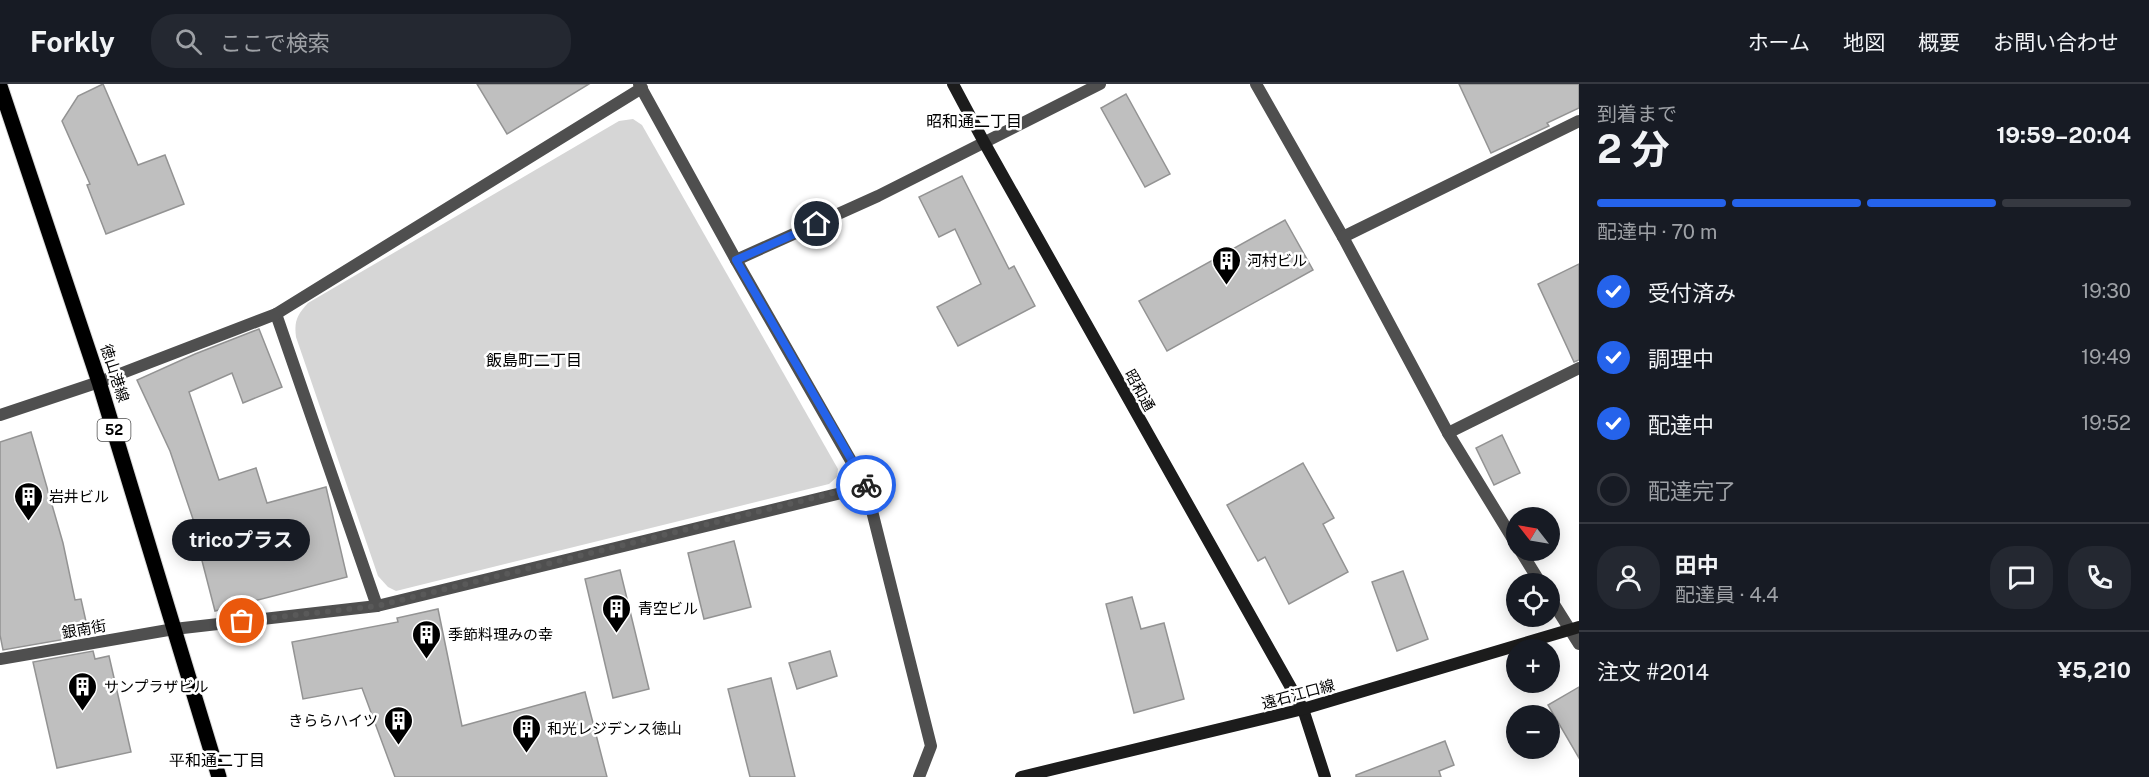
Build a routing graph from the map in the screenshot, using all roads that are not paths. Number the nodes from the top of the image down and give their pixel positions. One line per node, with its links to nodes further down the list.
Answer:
1 (953, 84): 7 (street, 昭和通)
2 (1100, 84): 7 (street)
3 (1256, 84): 8 (street)
4 (0, 86): 12 (main road, 徳山港線 / 52)
5 (641, 86): 9 (street); 10 (street)
6 (1579, 121): 8 (street)
7 (985, 144): 9 (street); 23 (street, 昭和通)
8 (1344, 237): 14 (street)
9 (736, 260): 15 (street)
10 (276, 314): 12 (street); 17 (street)
11 (1579, 368): 14 (street)
12 (99, 382): 13 (street); 20 (main road, 徳山港線 / 52)
13 (0, 415)
14 (1448, 433): 16 (street)
15 (866, 487): 17 (street, 銀南街); 25 (street)
16 (1506, 528)
17 (377, 606): 20 (street, 銀南街)
18 (1560, 610): 19 (street)
19 (1574, 628): 21 (street); 23 (street, 遠石江口線)
20 (174, 629): 22 (street, 銀南街); 24 (main road, 徳山港線 / 52)
21 (1579, 645)
22 (0, 659)
23 (1303, 709): 26 (street, 遠石江口線); 27 (street, 昭和通)
24 (219, 777)
25 (919, 777)
26 (1021, 777)
27 (1325, 777)

